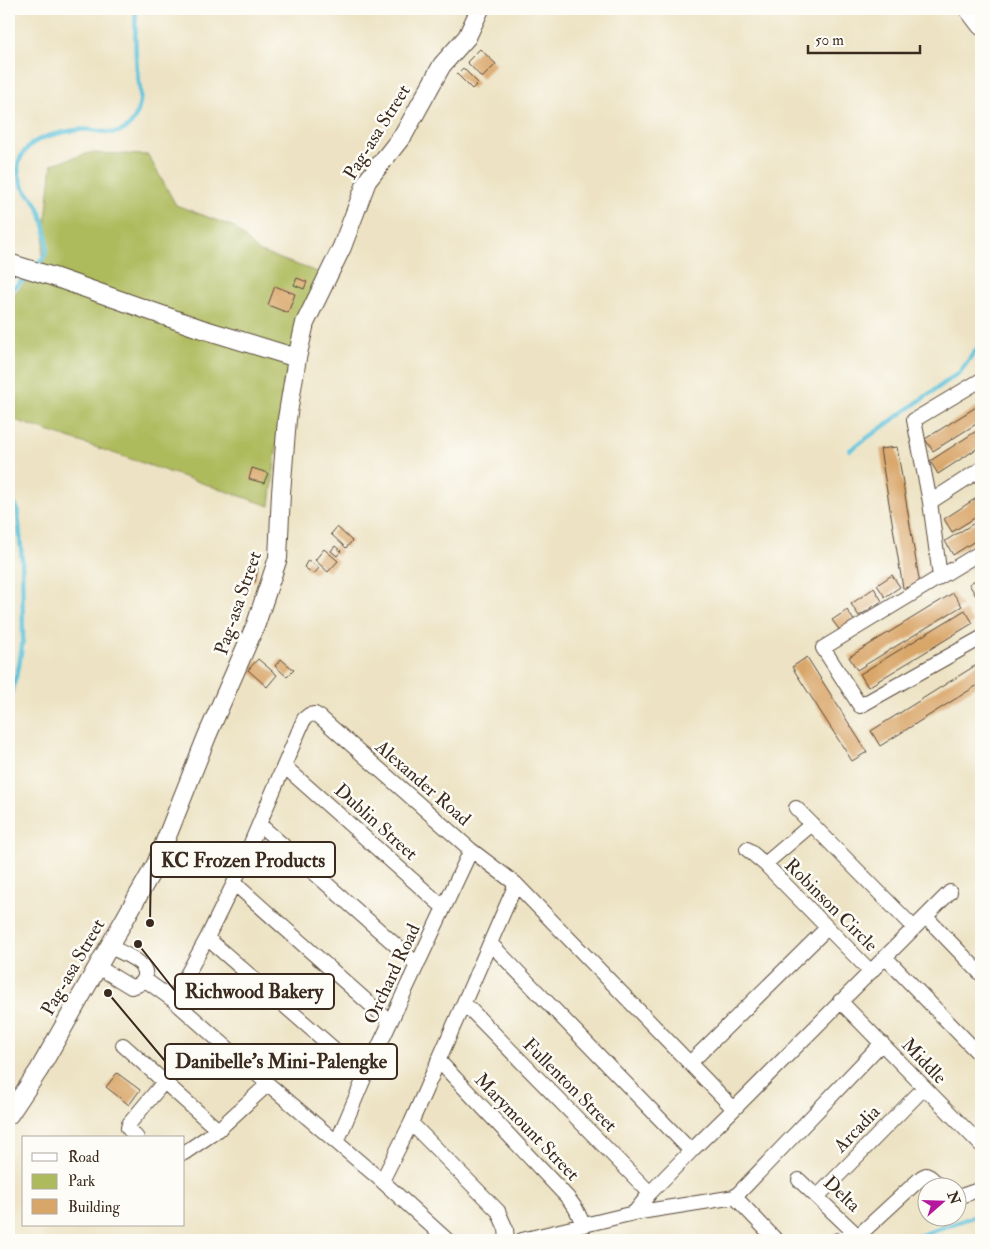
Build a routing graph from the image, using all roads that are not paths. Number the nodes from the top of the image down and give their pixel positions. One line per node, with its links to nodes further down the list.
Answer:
1 (480, 9): 5 (street, Pag-asa Street)
2 (968, 9): 3 (street)
3 (981, 26)
4 (9, 263): 5 (street)
5 (297, 358): 28 (street, Pag-asa Street)
6 (981, 380): 8 (street)
7 (981, 469): 8 (street)
8 (930, 502): 10 (street)
9 (981, 552): 10 (street)
10 (940, 577): 11 (street)
11 (981, 638)
12 (284, 766): 14 (street, Alexander Road); 17 (street, Alexander Road); 22 (street, Dublin Street)
13 (796, 808): 15 (street)
14 (259, 824): 19 (street, Alexander Road); 30 (street)
15 (812, 824): 18 (street, Robinson Circle); 25 (street)
16 (747, 849): 18 (street, Robinson Circle)
17 (471, 850): 20 (street, Alexander Road); 22 (street, Orchard Road)
18 (765, 864): 24 (street, Robinson Circle)
19 (234, 883): 26 (street, Alexander Road); 38 (street)
20 (516, 884): 27 (street); 43 (street, Alexander Road)
21 (950, 892): 23 (street)
22 (443, 907): 30 (street, Orchard Road)
23 (926, 917): 25 (street); 33 (street)
24 (827, 928): 32 (street, Robinson Circle); 43 (street)
25 (914, 928): 29 (street)
26 (207, 938): 35 (street, Alexander Road); 44 (street)
27 (490, 944): 37 (street); 55 (street)
28 (109, 946): 31 (street, Pag-asa Street); 34 (street)
29 (886, 958): 32 (street); 41 (street)
30 (417, 964): 38 (street, Orchard Road)
31 (98, 967): 34 (street); 49 (street, Pag-asa Street)
32 (871, 972): 36 (street)
33 (981, 974)
34 (144, 979): 35 (street)
35 (173, 1000): 46 (street)
36 (840, 1002): 39 (street, Middle); 48 (street)
37 (464, 1003): 42 (street); 61 (street, Fullenton Street)
38 (390, 1022): 44 (street, Orchard Road)
39 (882, 1043): 47 (street, Middle); 63 (street)
40 (123, 1045): 45 (street)
41 (981, 1056)
42 (438, 1060): 50 (street); 66 (street, Marymount Street)
43 (690, 1063): 48 (street, Alexander Road)
44 (365, 1076): 53 (street, Orchard Road)
45 (164, 1082): 51 (street); 52 (street)
46 (268, 1084): 51 (street); 53 (street)
47 (924, 1088): 54 (street, Middle); 64 (street, Arcadia)
48 (734, 1109): 55 (street)
49 (9, 1115)
50 (411, 1123): 58 (street); 69 (street)
51 (218, 1130): 56 (street)
52 (135, 1136)
53 (337, 1142): 58 (street)
54 (981, 1145)
55 (691, 1151): 61 (street)
56 (185, 1152)
57 (799, 1180): 64 (street, Delta)
58 (382, 1181): 68 (street)
59 (918, 1181): 67 (street)
60 (981, 1189): 62 (street)
61 (650, 1193): 65 (street)
62 (968, 1194)
63 (735, 1197): 65 (street); 71 (street)
64 (818, 1197): 67 (street, Delta)
65 (634, 1212): 66 (street)
66 (583, 1224): 70 (street)
67 (858, 1236): 72 (street)
68 (447, 1240)
69 (507, 1240)
70 (522, 1240)
71 (776, 1240)
72 (837, 1240)

